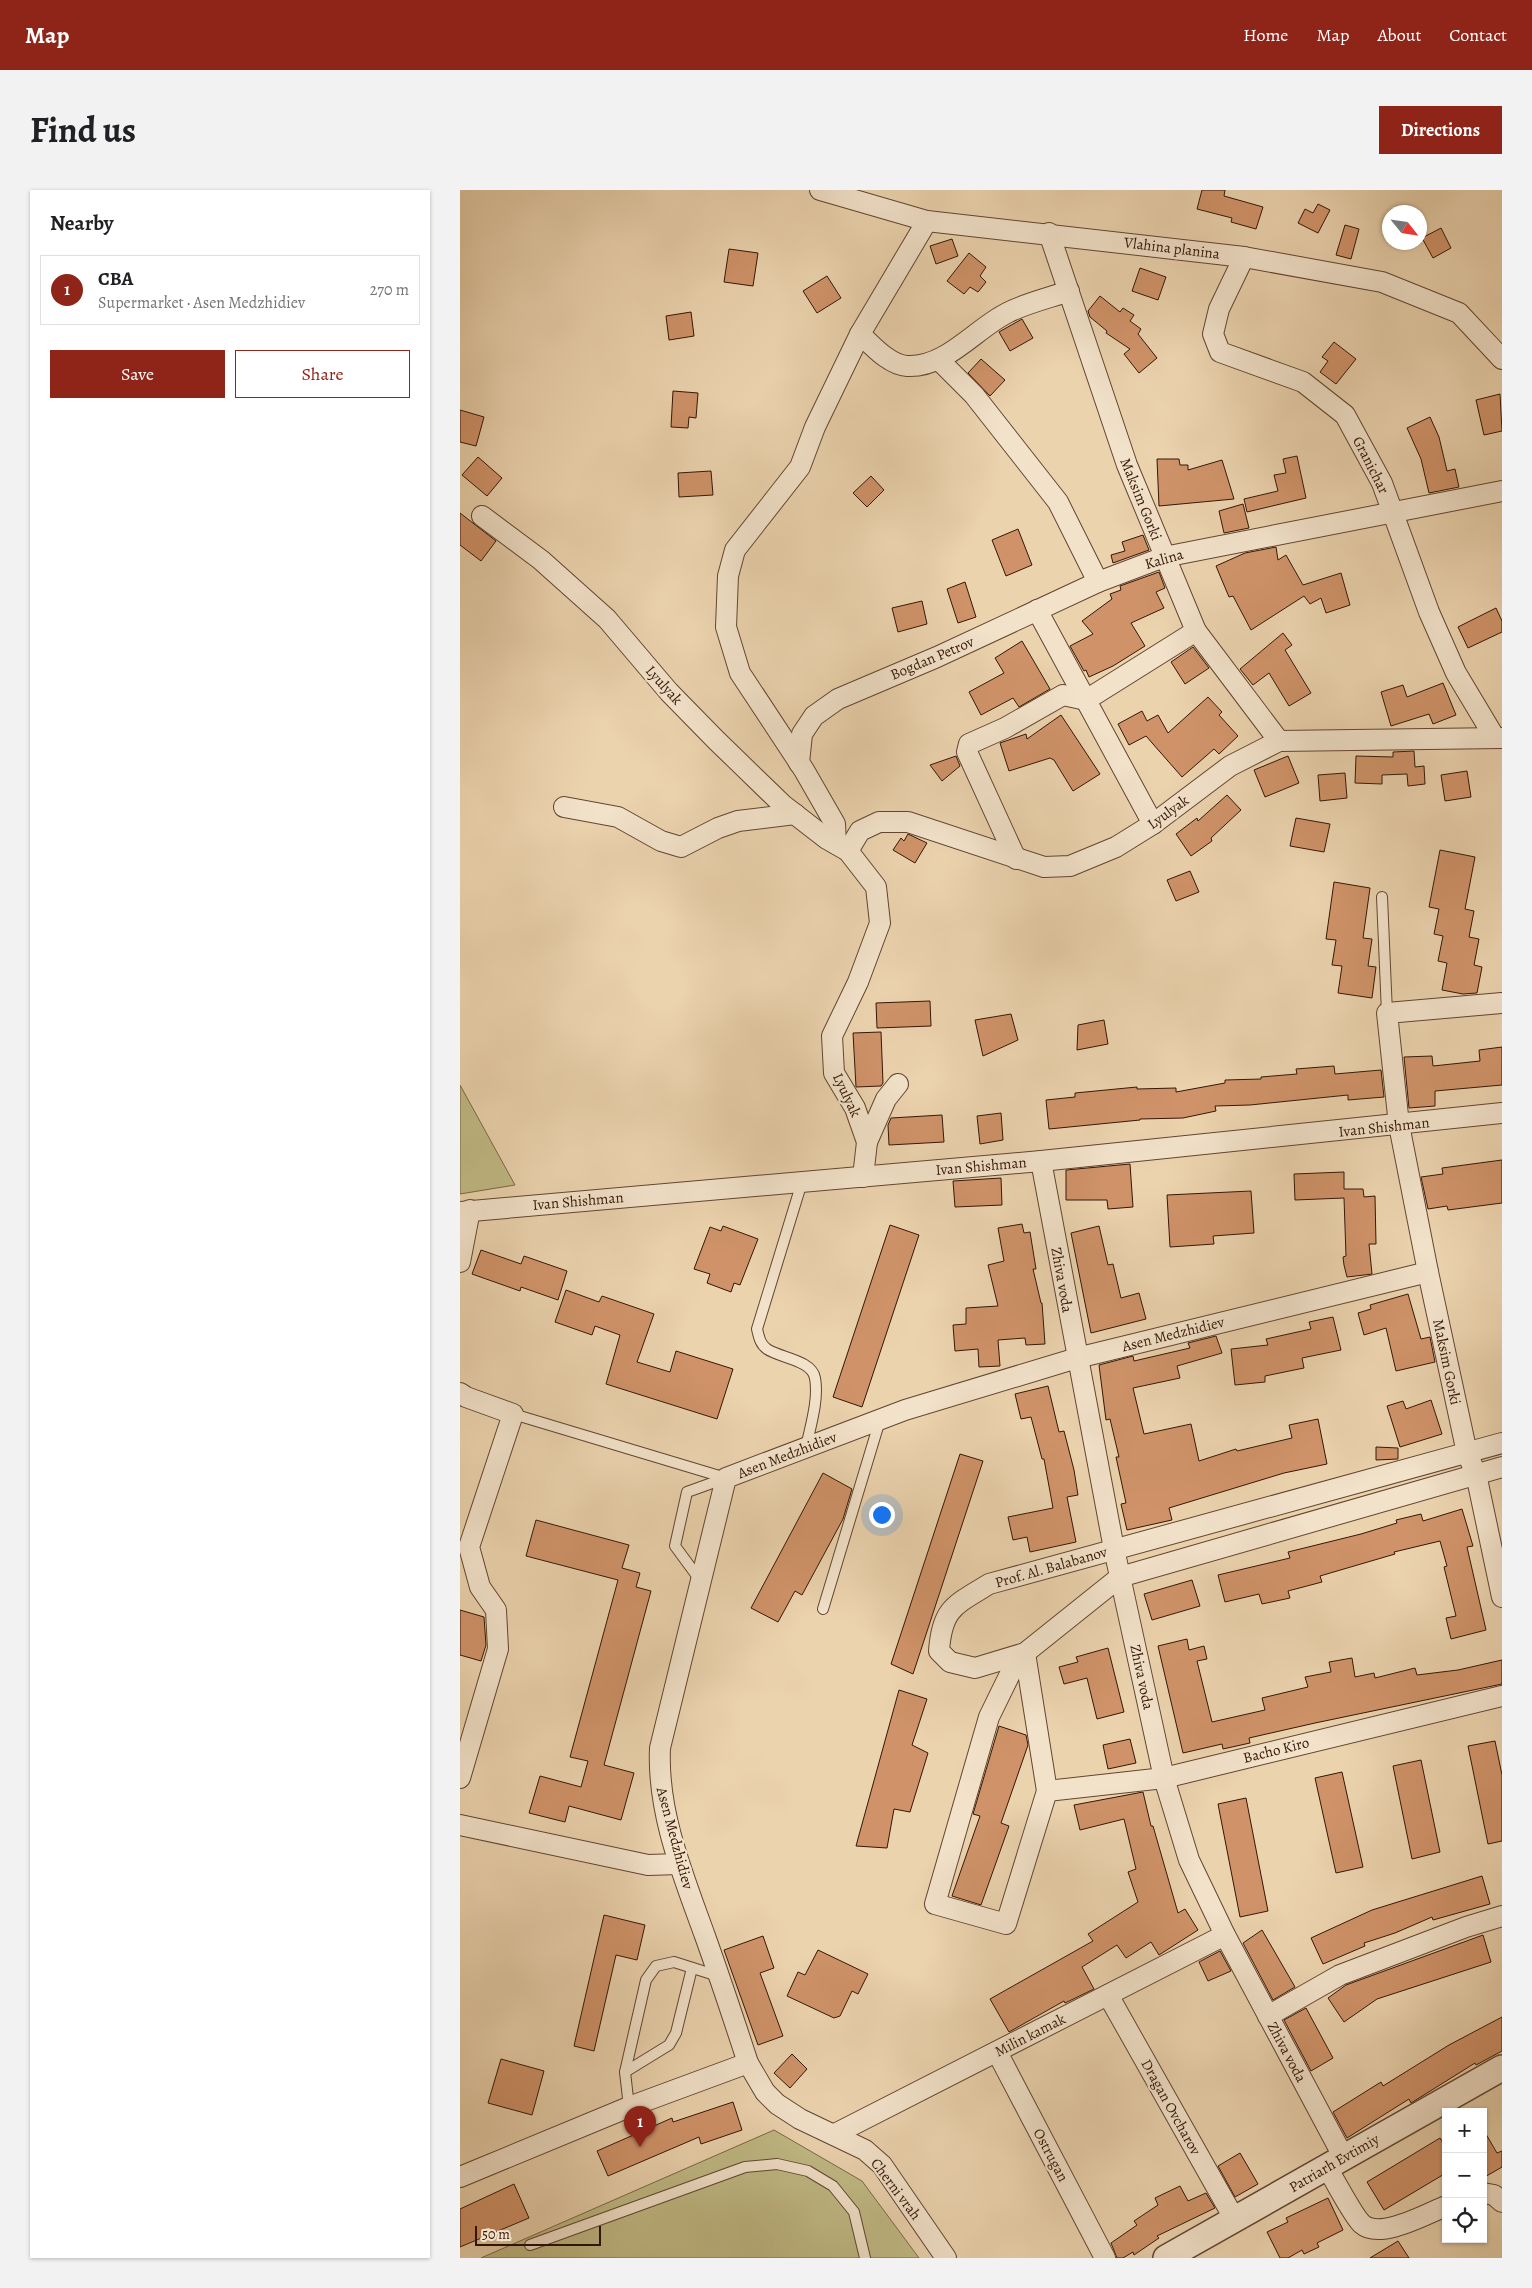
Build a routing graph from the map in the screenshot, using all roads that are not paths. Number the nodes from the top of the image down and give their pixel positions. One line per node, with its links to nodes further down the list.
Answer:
1 (820, 190): 2 (street, Vlahina planina)
2 (927, 221): 3 (street, Vlahina planina); 6 (street)
3 (1049, 233): 4 (street, Vlahina planina); 5 (street, Maksim Gorki)
4 (1244, 257): 7 (street, Vlahina planina); 10 (street, Granichar)
5 (1069, 291): 8 (street); 12 (street, Maksim Gorki)
6 (860, 334): 8 (street); 19 (street)
7 (1502, 359)
8 (939, 360): 13 (street)
9 (1502, 490): 10 (street, Kalina)
10 (1393, 512): 12 (street, Kalina); 17 (street, Granichar)
11 (482, 516): 21 (street, Lyulyak)
12 (1164, 557): 13 (street, Kalina); 15 (street, Maksim Gorki)
13 (1098, 582): 14 (street, Bogdan Petrov)
14 (1037, 610): 16 (street); 19 (street, Bogdan Petrov)
15 (1196, 631): 16 (street); 18 (street, Maksim Gorki)
16 (1086, 700): 22 (street); 24 (street)
17 (1499, 738): 18 (street, Lyulyak)
18 (1279, 740): 22 (street, Lyulyak)
19 (799, 763): 23 (street)
20 (564, 807): 21 (street)
21 (795, 814): 23 (street, Lyulyak)
22 (1153, 824): 24 (street, Lyulyak)
23 (842, 847): 24 (street, Lyulyak); 31 (street, Lyulyak)
24 (1016, 859)
25 (1382, 896): 27 (lane)
26 (1502, 1003): 27 (street)
27 (1387, 1014): 30 (street, Maksim Gorki)
28 (898, 1084): 31 (street)
29 (1502, 1113): 30 (street, Ivan Shishman)
30 (1399, 1125): 32 (street, Ivan Shishman); 37 (street, Maksim Gorki)
31 (867, 1142): 33 (street, Lyulyak)
32 (1041, 1161): 33 (street, Ivan Shishman); 38 (street, Zhiva voda)
33 (863, 1177): 34 (street, Ivan Shishman)
34 (802, 1182): 35 (street, Ivan Shishman); 43 (lane)
35 (465, 1211): 36 (street)
36 (460, 1262)
37 (1428, 1272): 38 (street, Asen Medzhidiev); 44 (street, Maksim Gorki)
38 (1077, 1358): 41 (street, Asen Medzhidiev); 49 (street, Zhiva voda)
39 (460, 1393): 40 (street)
40 (513, 1414): 47 (lane); 48 (street)
41 (880, 1420): 43 (street, Asen Medzhidiev); 53 (lane)
42 (1502, 1444): 44 (street, Prof. Al. Balabanov)
43 (806, 1448): 47 (street, Asen Medzhidiev)
44 (1467, 1453): 46 (street, Maksim Gorki); 49 (street, Prof. Al. Balabanov)
45 (1502, 1467): 46 (street, Prof. Al. Balabanov)
46 (1476, 1474): 50 (street, Prof. Al. Balabanov); 52 (street, Maksim Gorki)
47 (726, 1478): 51 (street, Asen Medzhidiev); 51 (lane)
48 (465, 1545): 56 (street)
49 (1114, 1549): 50 (street, Zhiva voda); 54 (street, Prof. Al. Balabanov)
50 (1120, 1577): 54 (street, Prof. Al. Balabanov); 57 (street, Zhiva voda)
51 (701, 1581): 60 (street, Asen Medzhidiev)
52 (1502, 1596)
53 (823, 1609)
54 (1025, 1653): 58 (street); 58 (street)
55 (1502, 1696): 57 (street, Bacho Kiro)
56 (460, 1778)
57 (1164, 1778): 58 (street, Bacho Kiro); 62 (street, Zhiva voda)
58 (1047, 1792)
59 (460, 1825): 60 (street)
60 (679, 1864): 64 (street, Asen Medzhidiev)
61 (1502, 1916): 66 (street)
62 (1225, 1934): 65 (street, Milin kamak); 66 (street, Zhiva voda)
63 (692, 1968): 64 (lane); 70 (lane); 70 (lane)
64 (719, 1976): 68 (street, Asen Medzhidiev)
65 (1108, 1995): 67 (street, Milin kamak); 78 (street, Dragan Ovcharov)
66 (1268, 2016): 73 (street, Zhiva voda)
67 (997, 2052): 72 (street, Milin kamak); 82 (street, Ostrugan)
68 (748, 2062): 71 (street); 72 (street, Asen Medzhidiev)
69 (1502, 2068): 73 (street, Patriarh Evtimiy)
70 (625, 2072): 71 (lane)
71 (629, 2107): 74 (street)
72 (835, 2134): 81 (street, Cherni vrah)
73 (1335, 2163): 77 (street, Zhiva voda); 78 (street, Patriarh Evtimiy)
74 (460, 2176)
75 (1487, 2194): 76 (street)
76 (1502, 2202)
77 (1442, 2208)
78 (1234, 2220): 83 (street, Patriarh Evtimiy)
79 (530, 2245): 80 (lane)
80 (865, 2258)
81 (946, 2258)
82 (1105, 2258)
83 (1166, 2258)

